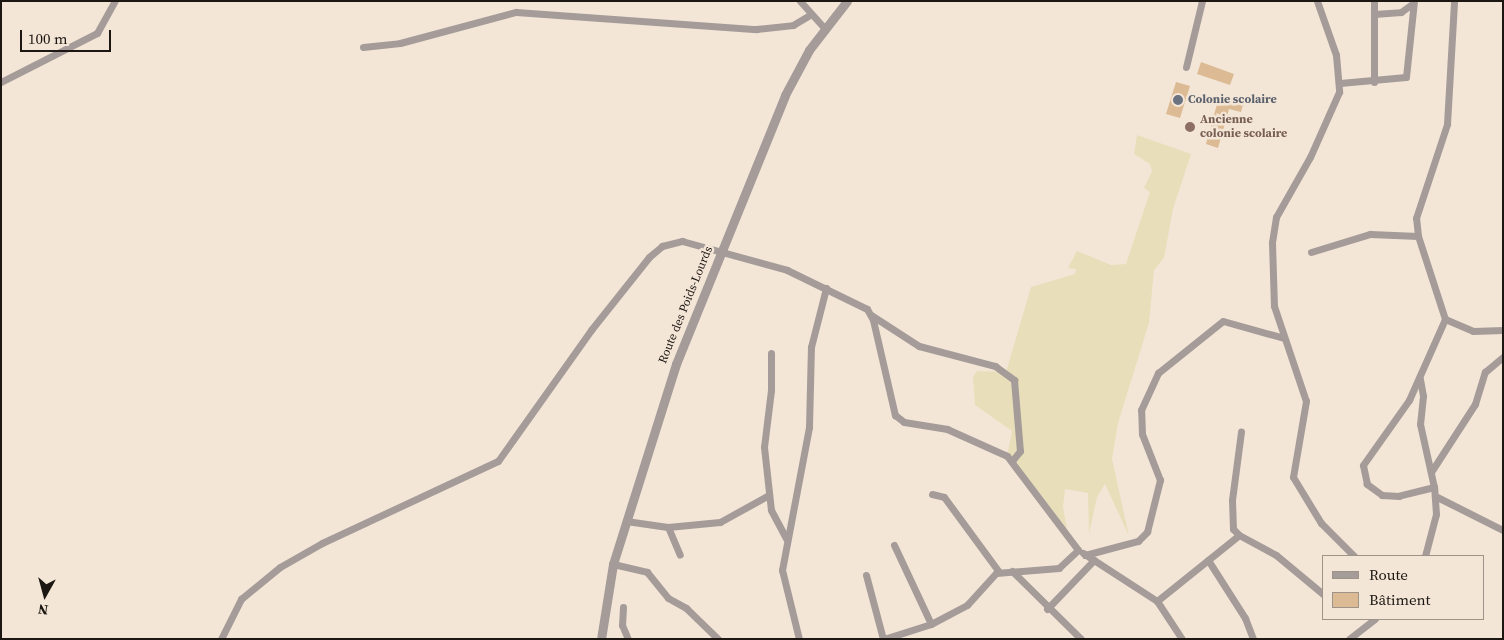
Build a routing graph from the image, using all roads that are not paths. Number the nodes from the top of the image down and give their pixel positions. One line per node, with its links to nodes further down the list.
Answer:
1 (116, 1): 14 (street)
2 (800, 1): 9 (street)
3 (847, 1): 11 (street, Route des Poids-Lourds)
4 (1202, 1): 13 (street)
5 (1317, 1): 16 (street)
6 (1374, 1): 10 (street)
7 (1454, 1): 17 (street)
8 (1413, 3): 10 (street); 15 (street)
9 (811, 14): 11 (street); 12 (street)
10 (1374, 14): 15 (street)
11 (825, 29): 18 (street, Route des Poids-Lourds)
12 (363, 47)
13 (1186, 67)
14 (1, 82)
15 (1374, 82): 16 (street)
16 (1340, 83): 24 (street)
17 (1418, 236): 19 (street); 22 (street)
18 (721, 252): 20 (street); 35 (street, Route des Poids-Lourds); 59 (street)
19 (1311, 252)
20 (826, 288): 21 (street); 39 (street)
21 (871, 314): 29 (street); 29 (street)
22 (1445, 319): 23 (street); 27 (street)
23 (1503, 330)
24 (1284, 338): 43 (street); 44 (street)
25 (771, 353): 33 (street)
26 (1503, 357): 30 (street)
27 (1420, 379): 30 (street); 31 (street)
28 (1241, 432): 38 (street)
29 (1012, 461): 41 (street)
30 (1431, 472): 31 (street)
31 (1434, 487): 34 (street)
32 (932, 494): 50 (street)
33 (769, 495): 36 (street); 39 (street)
34 (1435, 496): 37 (street); 45 (street)
35 (626, 521): 36 (street); 48 (street, Route des Poids-Lourds)
36 (668, 527): 42 (street)
37 (1503, 530)
38 (1239, 535): 47 (street); 52 (street)
39 (786, 538): 63 (street)
40 (894, 545): 57 (street)
41 (1078, 550): 43 (street); 49 (street)
42 (680, 555)
43 (1085, 555): 46 (street)
44 (1353, 555)
45 (1425, 555)
46 (1094, 560): 53 (street); 55 (street)
47 (1208, 560): 53 (street); 67 (street)
48 (613, 564): 60 (street, Route des Poids-Lourds); 62 (street)
49 (1012, 571): 50 (street); 55 (street)
50 (999, 572): 57 (street)
51 (866, 575): 64 (street)
52 (1322, 593)
53 (1157, 601): 66 (street)
54 (623, 607): 61 (street)
55 (1047, 609): 65 (street)
56 (1370, 620): 58 (street)
57 (930, 624): 64 (street)
58 (1358, 635): 68 (street)
59 (221, 639)
60 (601, 639)
61 (628, 639)
62 (718, 639)
63 (799, 639)
64 (883, 639)
65 (1081, 639)
66 (1182, 639)
67 (1253, 639)
68 (1350, 639)

